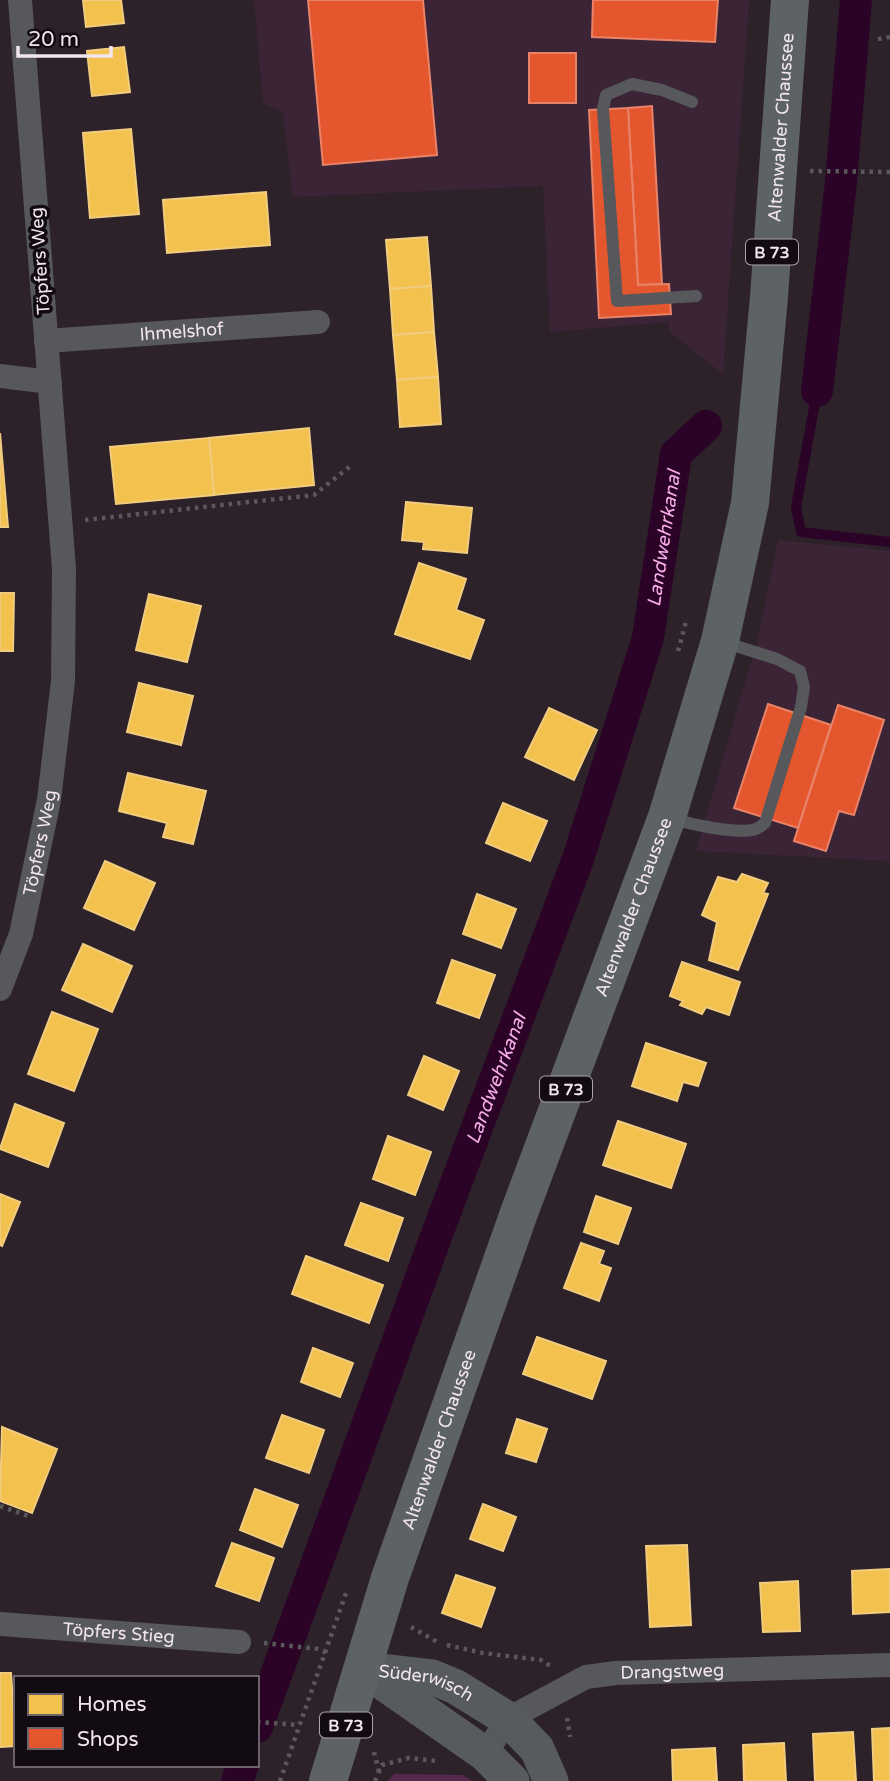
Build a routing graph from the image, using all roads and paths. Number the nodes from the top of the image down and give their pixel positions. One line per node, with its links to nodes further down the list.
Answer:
1 (20, 0): 10 (street, Töpfers Weg)
2 (790, 0): 16 (main road, Altenwalder Chaussee / B 73)
3 (890, 37): 4 (path)
4 (878, 39)
5 (692, 102): 8 (lane)
6 (822, 171): 7 (path)
7 (890, 172)
8 (696, 296)
9 (318, 322): 10 (street, Ihmelshof)
10 (46, 341): 12 (street, Töpfers Weg)
11 (0, 376): 12 (street)
12 (50, 382): 14 (street, Töpfers Weg)
13 (353, 464): 14 (path)
14 (60, 523): 19 (street, Töpfers Weg)
15 (689, 610): 17 (path)
16 (720, 641): 18 (main road, Altenwalder Chaussee / B 73); 18 (lane)
17 (675, 661)
18 (667, 817): 27 (main road, Altenwalder Chaussee / B 73)
19 (0, 989)
20 (0, 1506): 21 (path)
21 (31, 1517)
22 (350, 1583): 30 (path)
23 (0, 1624): 24 (street, Töpfers Stieg)
24 (249, 1643): 25 (path)
25 (318, 1648)
26 (890, 1665): 28 (street, Drangstweg)
27 (363, 1669): 28 (street, Süderwisch); 31 (street, Süderwisch); 34 (main road, Altenwalder Chaussee / B 73)
28 (508, 1718): 31 (street, Drangstweg); 37 (street, Süderwisch)
29 (259, 1722): 30 (path)
30 (299, 1726): 33 (path)
31 (485, 1754): 36 (street, Süderwisch)
32 (409, 1758): 35 (path)
33 (280, 1781)
34 (328, 1781)
35 (375, 1781)
36 (512, 1781)
37 (551, 1781)

